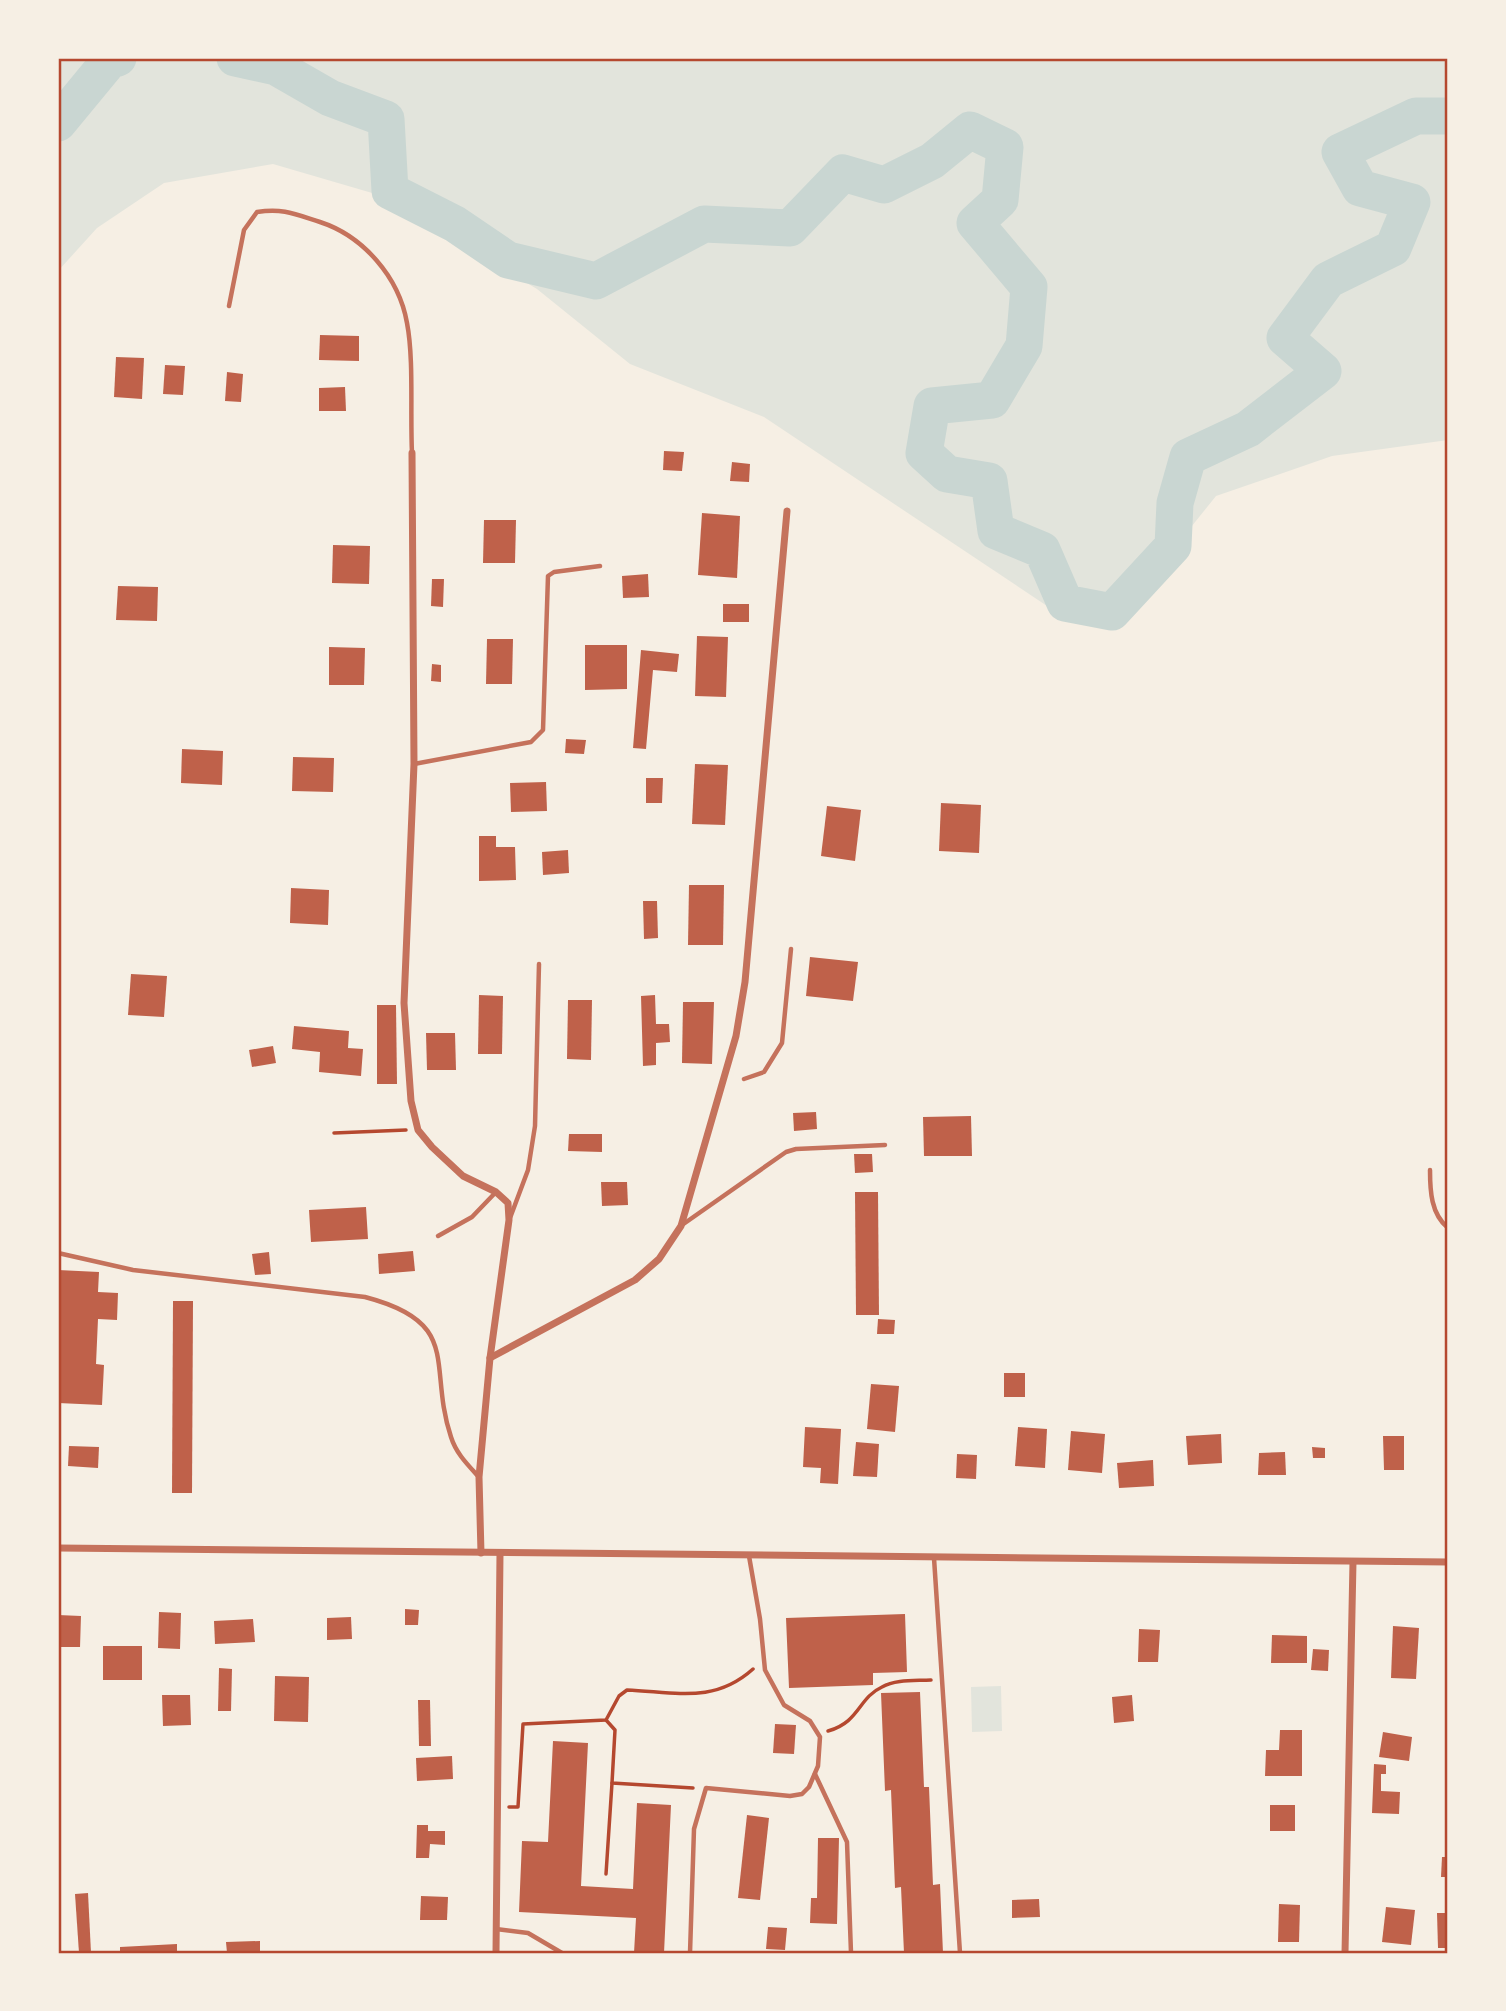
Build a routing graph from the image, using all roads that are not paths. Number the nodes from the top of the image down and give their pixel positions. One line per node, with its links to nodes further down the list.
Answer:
1 (229, 306): 2 (lane)
2 (412, 453): 5 (street)
3 (787, 511): 13 (street)
4 (600, 566): 5 (lane)
5 (414, 764): 11 (street)
6 (791, 949): 8 (lane)
7 (539, 964): 12 (lane)
8 (744, 1079)
9 (885, 1145): 13 (lane)
10 (1430, 1170): 14 (lane)
11 (496, 1192): 12 (street); 15 (lane)
12 (509, 1220): 17 (street)
13 (681, 1226): 17 (street)
14 (1448, 1228)
15 (438, 1236)
16 (58, 1253): 18 (lane)
17 (490, 1358): 18 (street)
18 (479, 1477): 20 (street)
19 (58, 1548): 20 (street)
20 (481, 1553): 21 (street)
21 (500, 1553): 22 (street); 27 (street)
22 (748, 1555): 23 (street); 26 (lane)
23 (934, 1558): 24 (street); 32 (lane)
24 (1353, 1562): 25 (street); 33 (street)
25 (1448, 1562)
26 (815, 1774): 30 (lane); 31 (lane)
27 (496, 1929): 28 (street); 29 (lane)
28 (496, 1953)
29 (562, 1953)
30 (690, 1953)
31 (851, 1953)
32 (960, 1953)
33 (1345, 1953)

